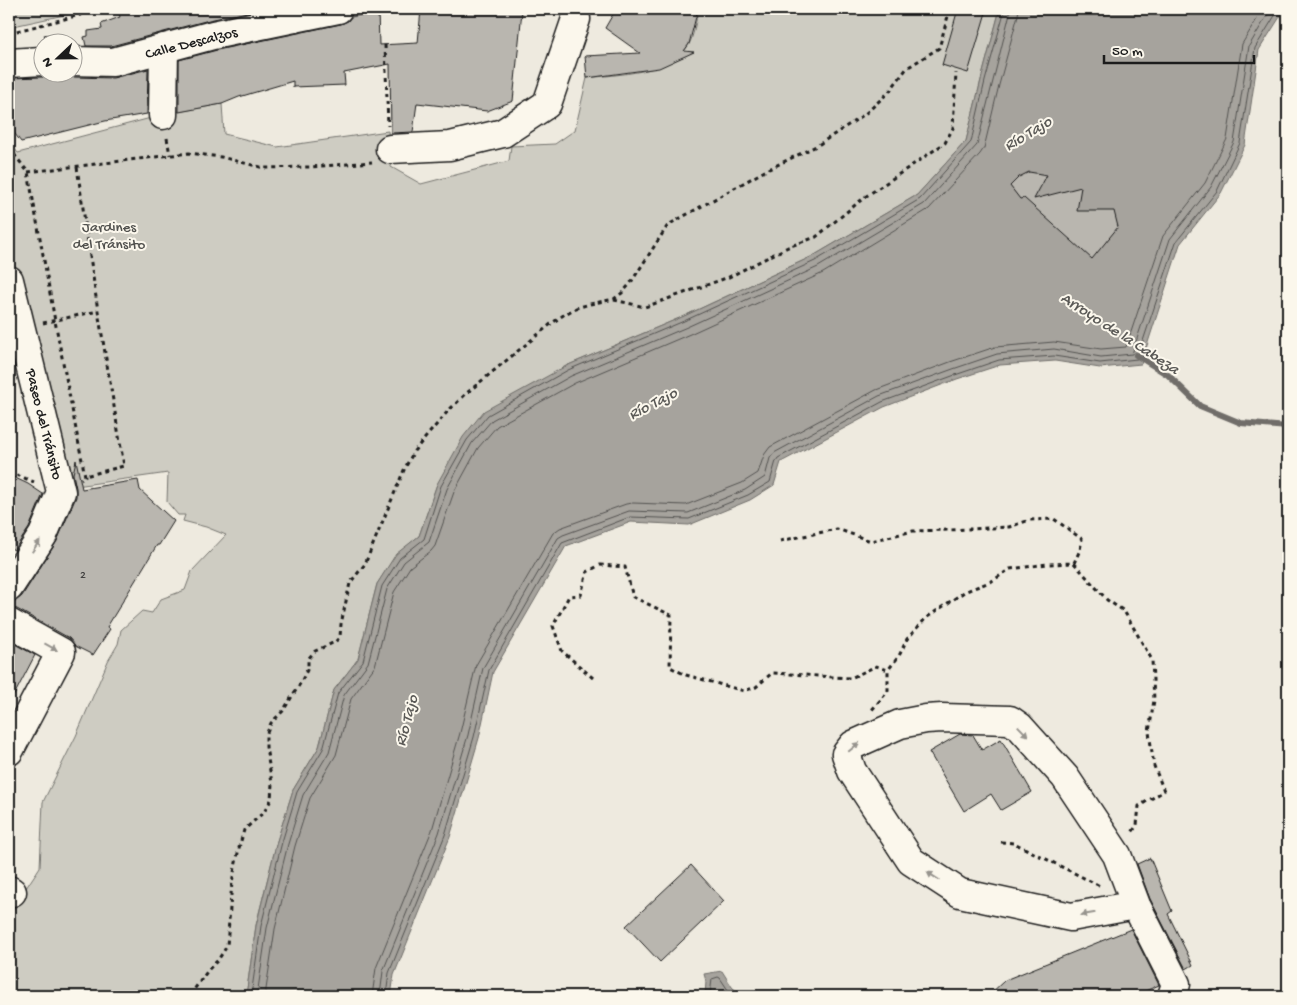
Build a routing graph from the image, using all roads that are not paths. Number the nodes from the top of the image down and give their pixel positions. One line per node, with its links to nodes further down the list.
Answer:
1 (338, 9): 3 (street, Calle Descalzos)
2 (576, 19): 8 (street)
3 (164, 48): 5 (street, Calle Descalzos); 7 (street)
4 (32, 60): 6 (street)
5 (82, 61)
6 (9, 63)
7 (163, 115)
8 (384, 147)
9 (9, 280): 10 (street, Paseo del Tránsito)
10 (19, 341): 11 (street, Paseo del Tránsito, one-way to 10)
11 (9, 586)
12 (9, 623): 13 (street, one-way to 13)
13 (9, 751)
14 (1136, 905): 14 (street, one-way to 14); 15 (street)
15 (1174, 990)

